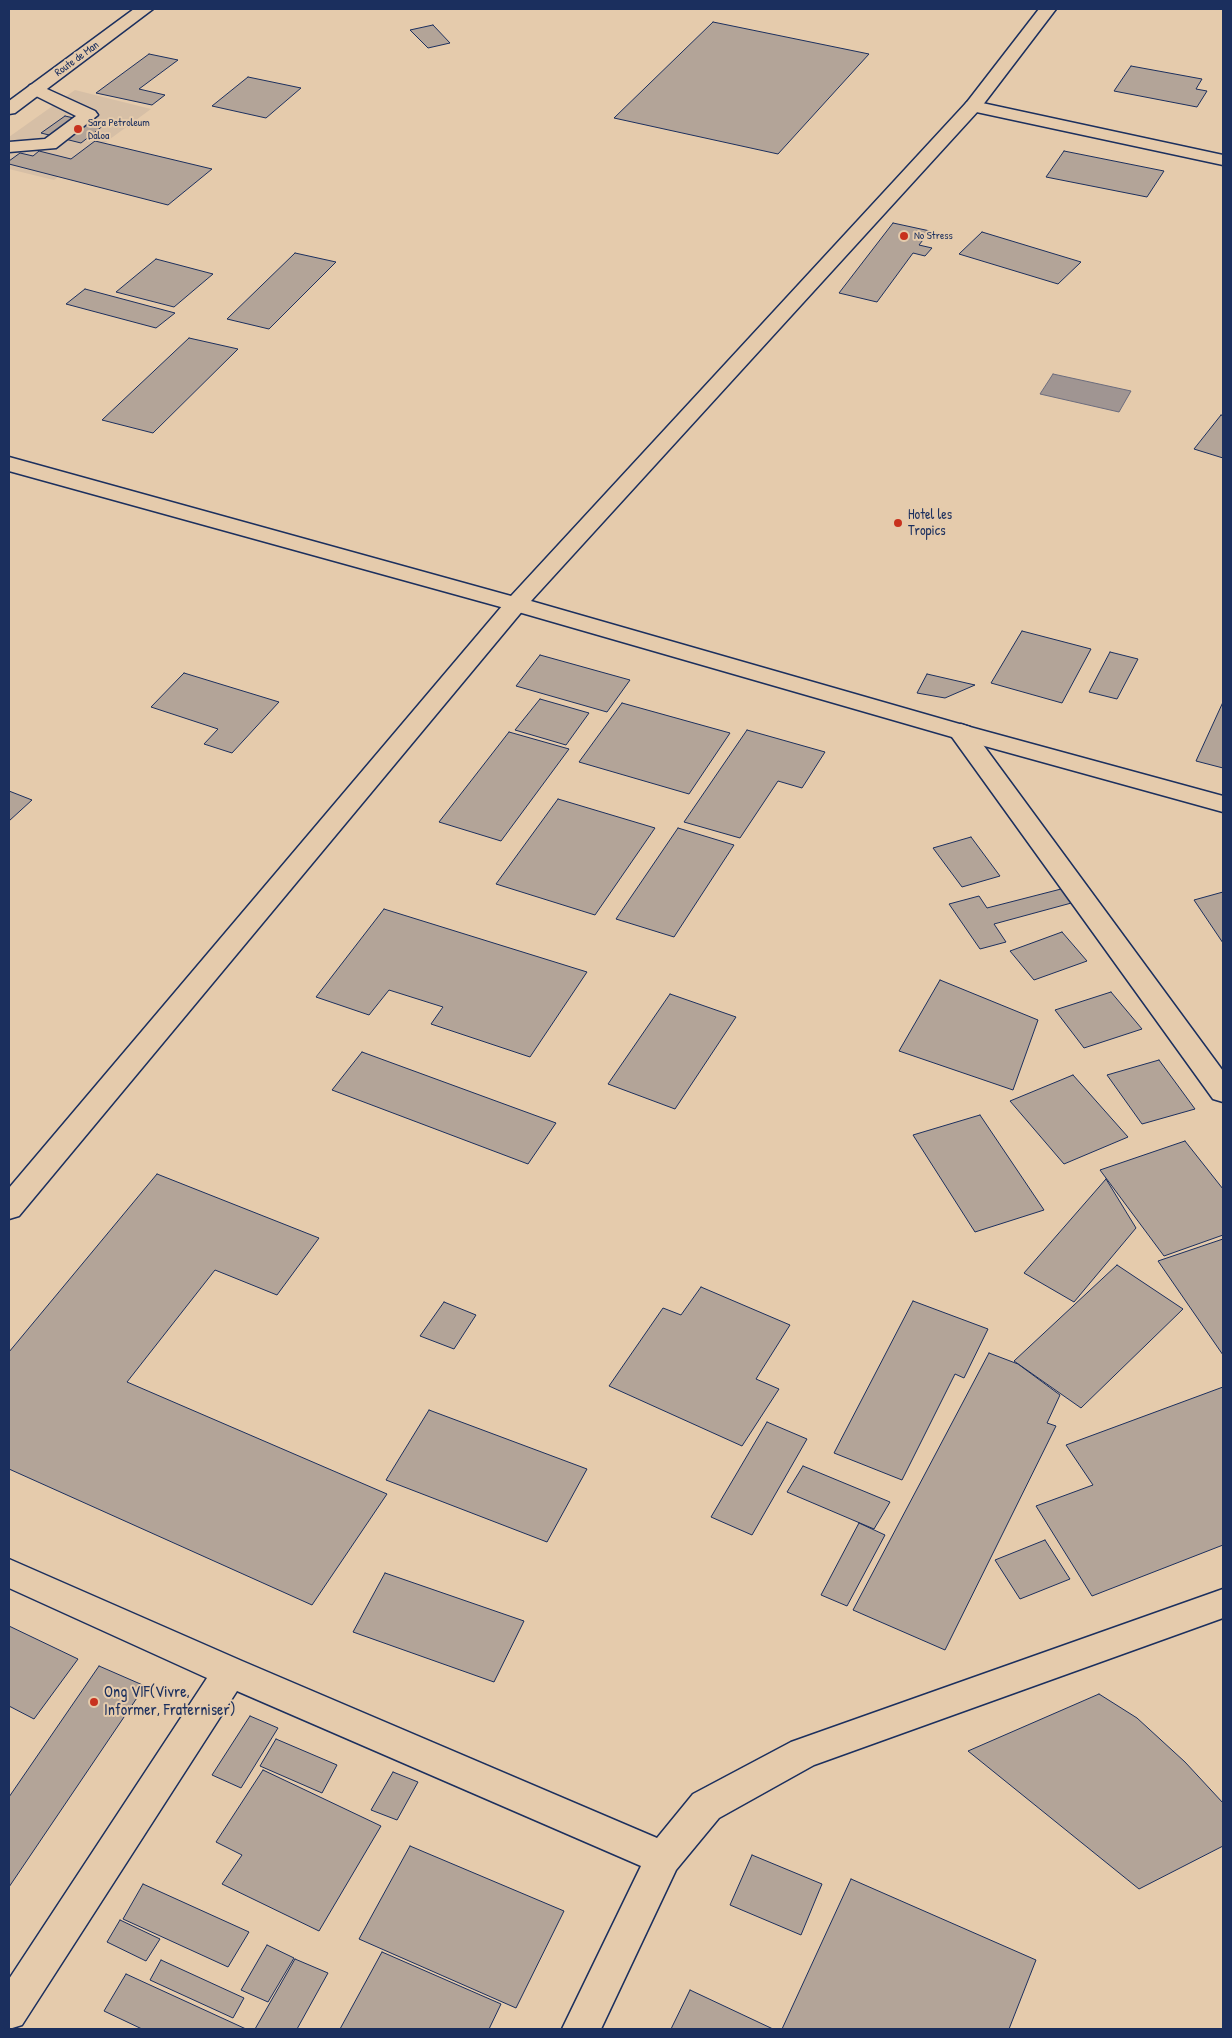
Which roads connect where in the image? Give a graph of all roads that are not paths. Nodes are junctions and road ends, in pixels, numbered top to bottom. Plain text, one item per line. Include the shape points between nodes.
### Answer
1 (145, 9) edge
2 (1048, 9) edge
3 (36, 89) junction
4 (973, 106) junction
5 (9, 108) edge
6 (9, 146) edge
7 (1223, 160) edge
8 (9, 464) edge
9 (516, 604) junction
10 (960, 732) junction
11 (1223, 804) edge
12 (1223, 1092) edge
13 (9, 1208) edge
14 (9, 1572) edge
15 (1223, 1604) edge
16 (230, 1672) junction
17 (662, 1858) junction
18 (9, 2012) edge
19 (581, 2029) edge

1 - 3 main road, Route de Man
2 - 4 main road
3 - 5 main road, Route de Man
3 - 6 main road via 89,115 50,144
4 - 7 main road
4 - 9 main road
8 - 9 main road
9 - 10 main road
9 - 13 main road
10 - 11 main road
10 - 12 main road
14 - 16 main road
15 - 17 main road via 803,1753 706,1806
16 - 17 main road
16 - 18 main road
17 - 19 main road

